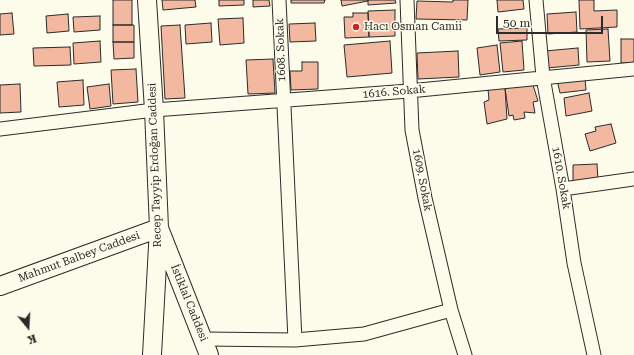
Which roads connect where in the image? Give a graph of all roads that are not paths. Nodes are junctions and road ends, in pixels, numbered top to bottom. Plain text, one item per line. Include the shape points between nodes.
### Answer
1 (147, 0) edge
2 (279, 0) edge
3 (407, 0) edge
4 (536, 0) edge
5 (634, 69) edge
6 (542, 77) junction
7 (409, 91) junction
8 (283, 101) junction
9 (154, 110) junction
10 (0, 129) edge
11 (634, 179) edge
12 (563, 189) junction
13 (159, 228) junction
14 (0, 286) edge
15 (451, 310) junction
16 (295, 340) junction
17 (206, 347) edge
18 (152, 355) edge
19 (465, 355) edge
20 (594, 355) edge

1 - 9 street, Recep Tayyip Erdoğan Caddesi
2 - 8 street, 1608. Sokak
3 - 7 street, 1609. Sokak
4 - 6 street, 1610. Sokak
5 - 6 street, 1616. Sokak
6 - 7 street, 1616. Sokak
6 - 12 street, 1610. Sokak
7 - 8 street, 1616. Sokak
7 - 15 street, 1609. Sokak via 419,169
8 - 9 street, 1616. Sokak
8 - 16 street, 1608. Sokak
9 - 10 street, 1616. Sokak
9 - 13 street, Recep Tayyip Erdoğan Caddesi
11 - 12 street
12 - 20 street, 1610. Sokak via 574,263
13 - 14 street, Mahmut Balbey Caddesi
13 - 17 street, İstiklal Caddesi
13 - 18 street, Recep Tayyip Erdoğan Caddesi
15 - 16 street via 364,334
15 - 19 street, 1609. Sokak
16 - 17 street

